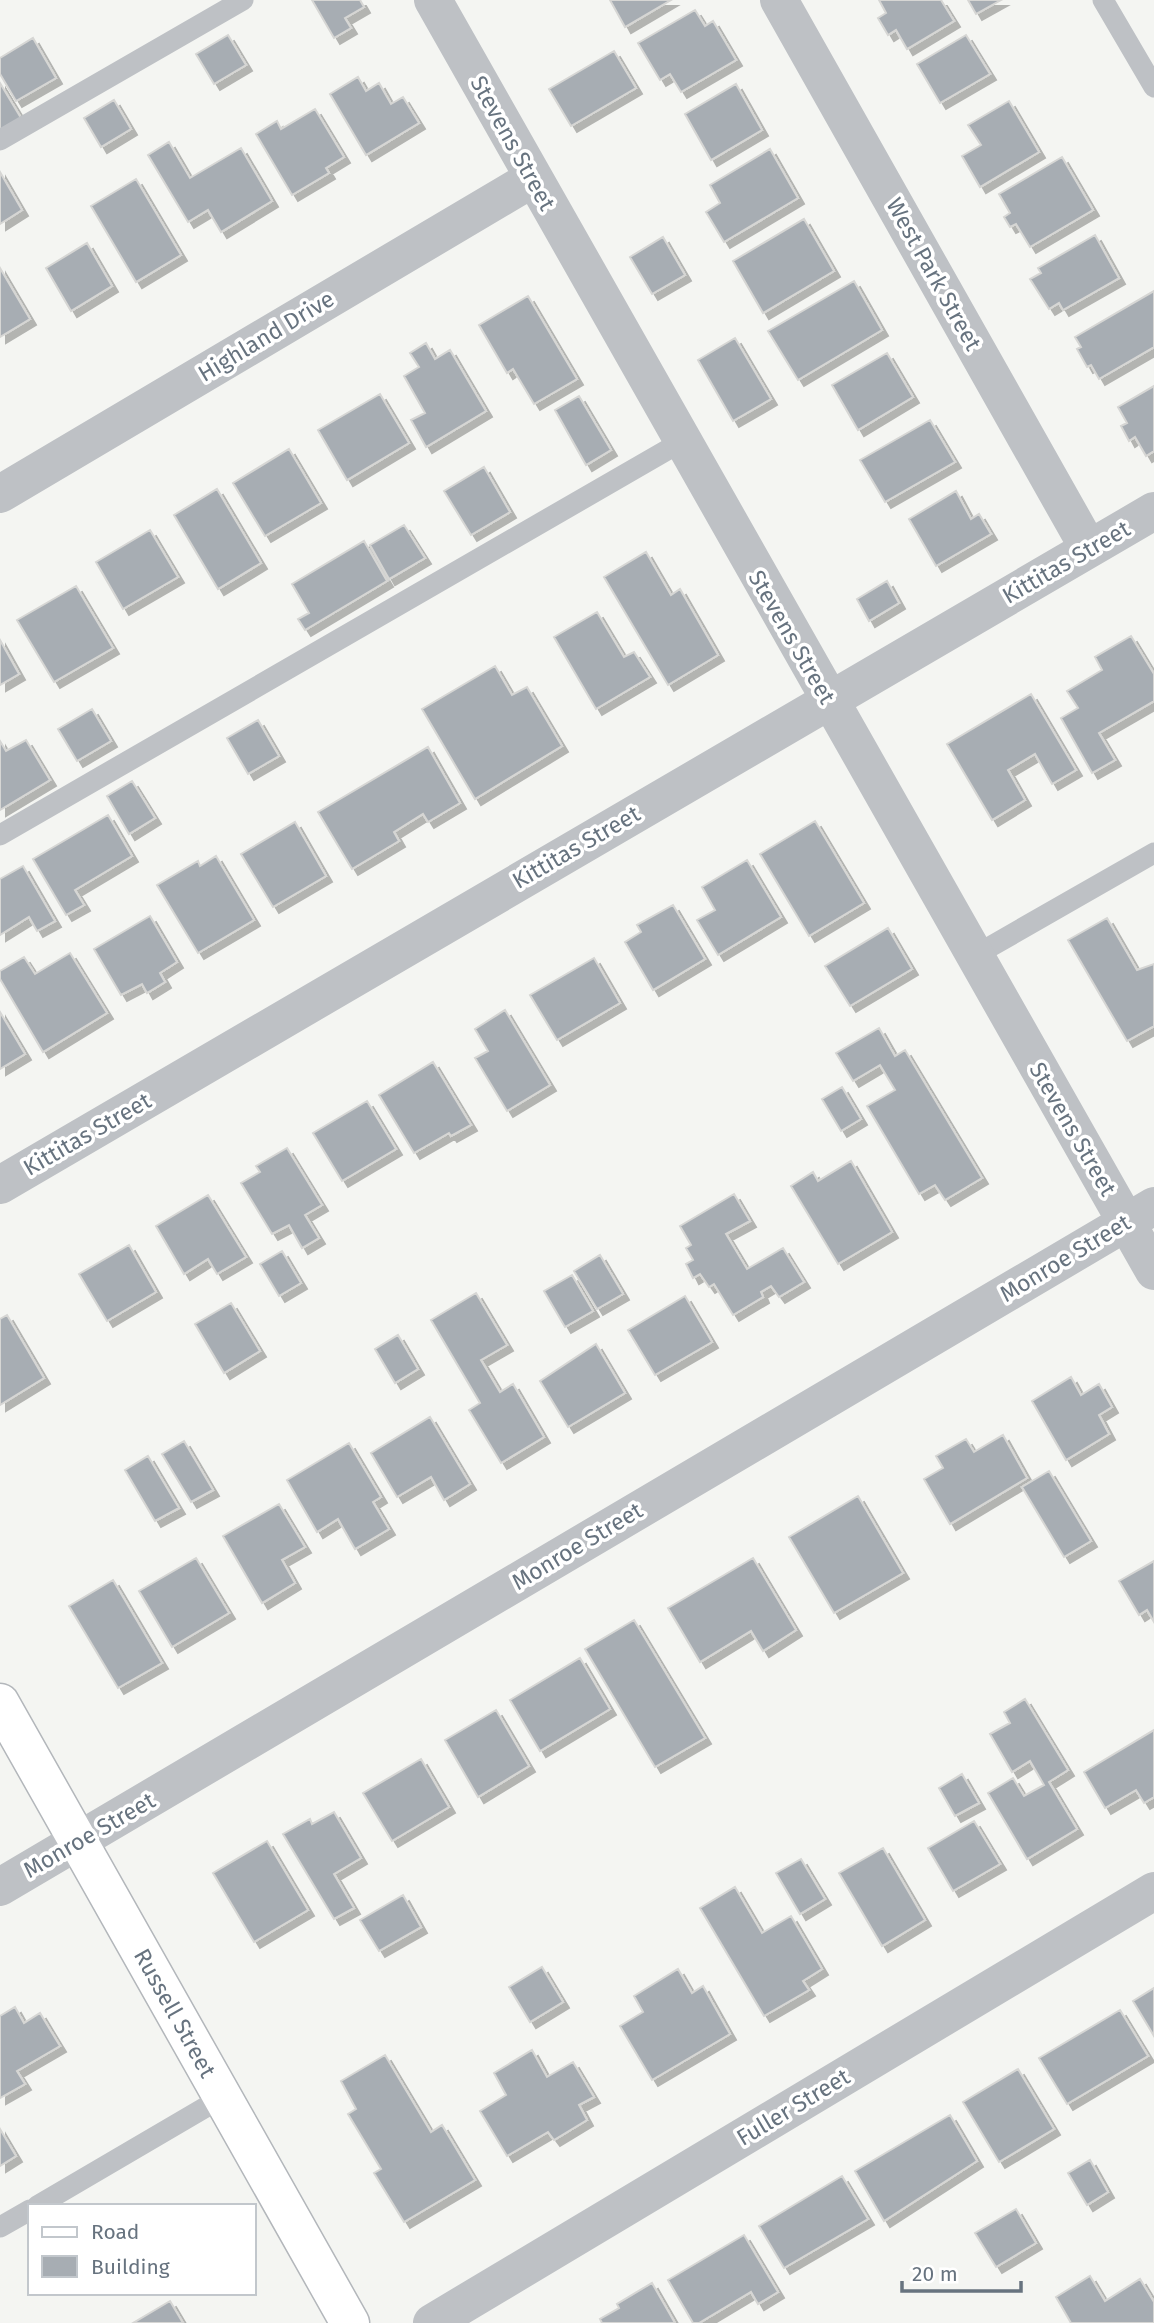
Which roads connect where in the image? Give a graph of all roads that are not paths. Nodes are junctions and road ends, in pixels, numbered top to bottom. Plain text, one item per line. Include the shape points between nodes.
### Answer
1 (243, 0) edge
2 (433, 0) edge
3 (779, 0) edge
4 (1103, 0) edge
5 (1153, 82) edge
6 (0, 140) edge
7 (532, 179) junction
8 (681, 442) junction
9 (0, 494) edge
10 (1154, 511) edge
11 (1089, 549) junction
12 (828, 699) junction
13 (0, 835) edge
14 (1154, 853) edge
15 (974, 956) junction
16 (0, 1185) edge
17 (1140, 1214) edge
18 (1154, 1271) edge
19 (0, 1703) edge
20 (78, 1841) junction
21 (0, 1887) edge
22 (1154, 1891) edge
23 (223, 2097) junction
24 (40, 2204) edge
25 (28, 2211) edge
26 (0, 2227) edge
27 (350, 2323) edge
28 (432, 2323) edge

1 - 6 lane
2 - 7 street, Stevens Street
3 - 11 street, West Park Street
4 - 5 lane
7 - 8 street, Stevens Street
7 - 9 street, Highland Drive
8 - 12 street, Stevens Street
8 - 13 lane
10 - 11 street, Kittitas Street
11 - 12 street, Kittitas Street
12 - 15 street, Stevens Street
12 - 16 street, Kittitas Street
14 - 15 lane
15 - 17 street, Stevens Street
17 - 18 street, Stevens Street
17 - 20 street, Monroe Street
19 - 20 main road, Russell Street
20 - 21 street, Monroe Street
20 - 23 main road, Russell Street
22 - 28 street, Fuller Street
23 - 24 lane
23 - 27 main road, Russell Street
25 - 26 lane

